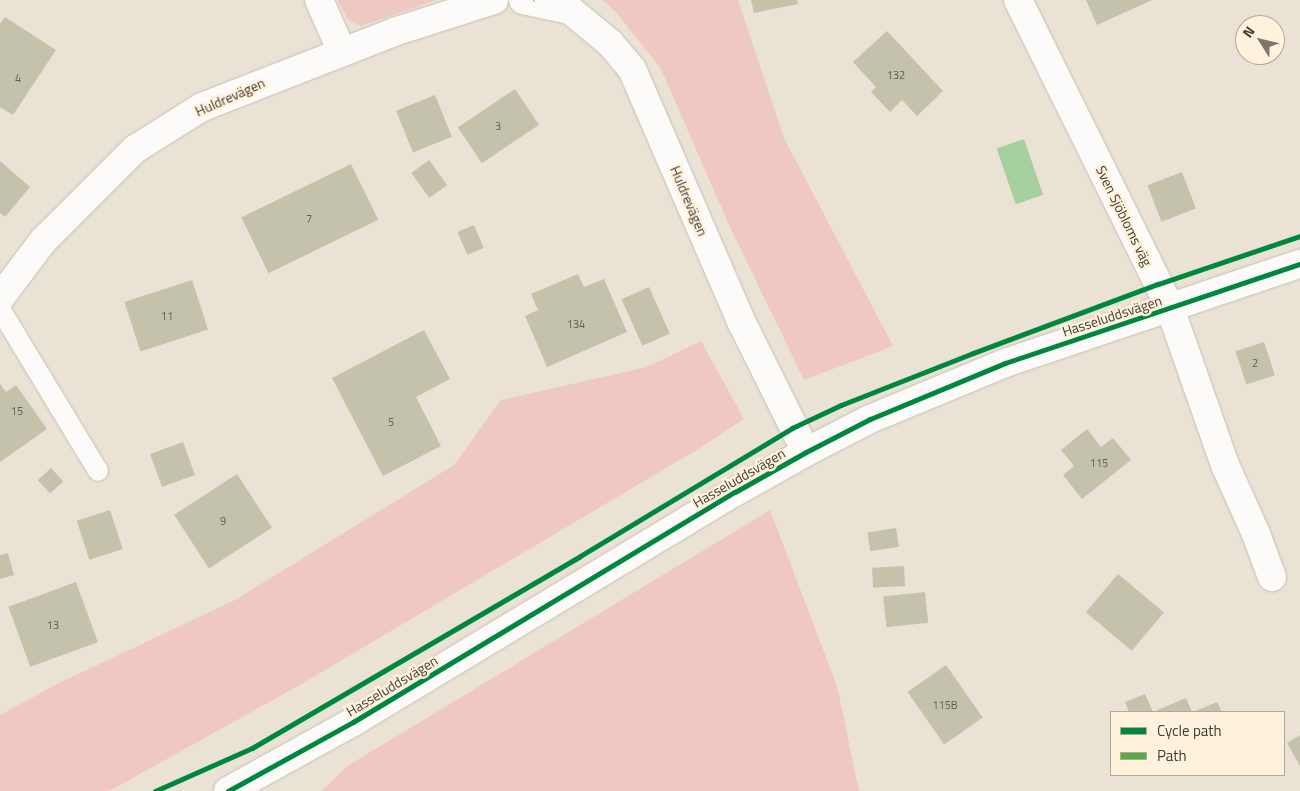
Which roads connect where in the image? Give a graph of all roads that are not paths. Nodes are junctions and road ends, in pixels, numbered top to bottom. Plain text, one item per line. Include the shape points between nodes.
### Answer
1 (319, 0) edge
2 (494, 0) edge
3 (523, 0) edge
4 (1018, 0) edge
5 (342, 52) junction
6 (1300, 264) edge
7 (0, 298) edge
8 (1170, 308) junction
9 (0, 309) edge
10 (806, 452) junction
11 (98, 471) dead end
12 (1272, 577) dead end
13 (257, 785) edge
14 (228, 791) edge

1 - 5 street
2 - 5 street, Huldrevägen
3 - 10 street, Huldrevägen via 570,10 610,43 632,69 742,323
4 - 8 street, Sven Sjöbloms väg
5 - 7 street, Huldrevägen via 202,107 135,149 43,241
6 - 8 street, Hasseluddsvägen
8 - 10 street, Hasseluddsvägen via 1005,362 896,407
8 - 12 street, Sven Sjöbloms väg via 1225,465
9 - 11 lane
10 - 13 street, Hasseluddsvägen via 421,682
13 - 14 street, Hasseluddsvägen

